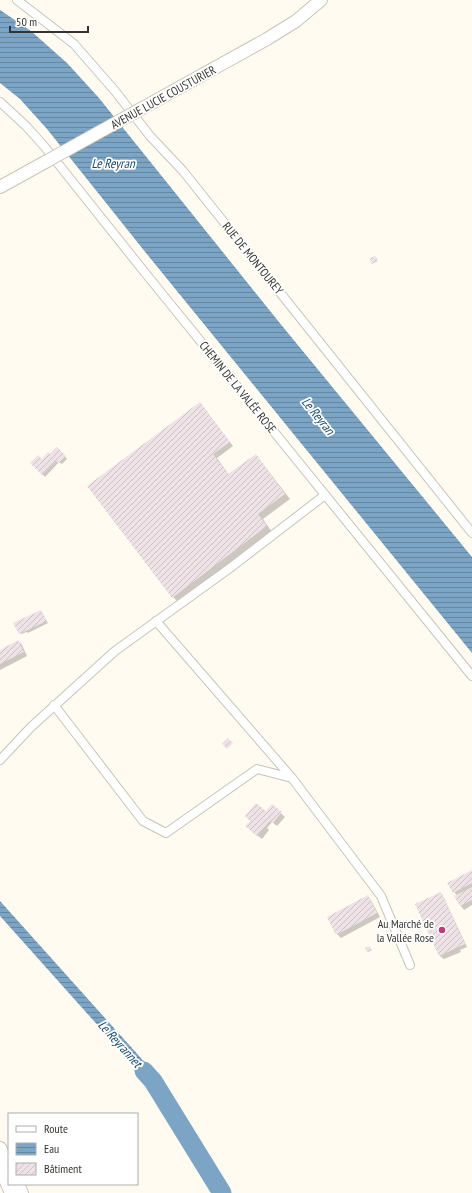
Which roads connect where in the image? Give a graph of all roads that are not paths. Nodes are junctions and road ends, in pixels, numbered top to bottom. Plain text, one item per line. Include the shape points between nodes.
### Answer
1 (16, 0) edge
2 (321, 0) edge
3 (0, 102) edge
4 (0, 187) edge
5 (325, 495) junction
6 (472, 533) edge
7 (156, 620) junction
8 (472, 676) edge
9 (54, 705) junction
10 (0, 760) edge
11 (292, 778) junction
12 (410, 965) dead end
13 (0, 1148) edge
14 (8, 1164) edge
15 (0, 1168) edge
16 (11, 1193) edge

1 - 6 street, RUE DE MONTOUREY via 74,44 116,91
2 - 4 main road, AVENUE LUCIE COUSTURIER, bridge via 296,21 267,39
3 - 5 street, CHEMIN DE LA VALÉE ROSE via 44,146
5 - 7 street via 230,568
5 - 8 street, CHEMIN DE LA VALÉE ROSE
7 - 9 street via 115,651
7 - 11 street
9 - 10 street
9 - 11 street via 143,821 166,833 257,769
11 - 12 street via 381,896
13 - 14 main road
15 - 16 main road

